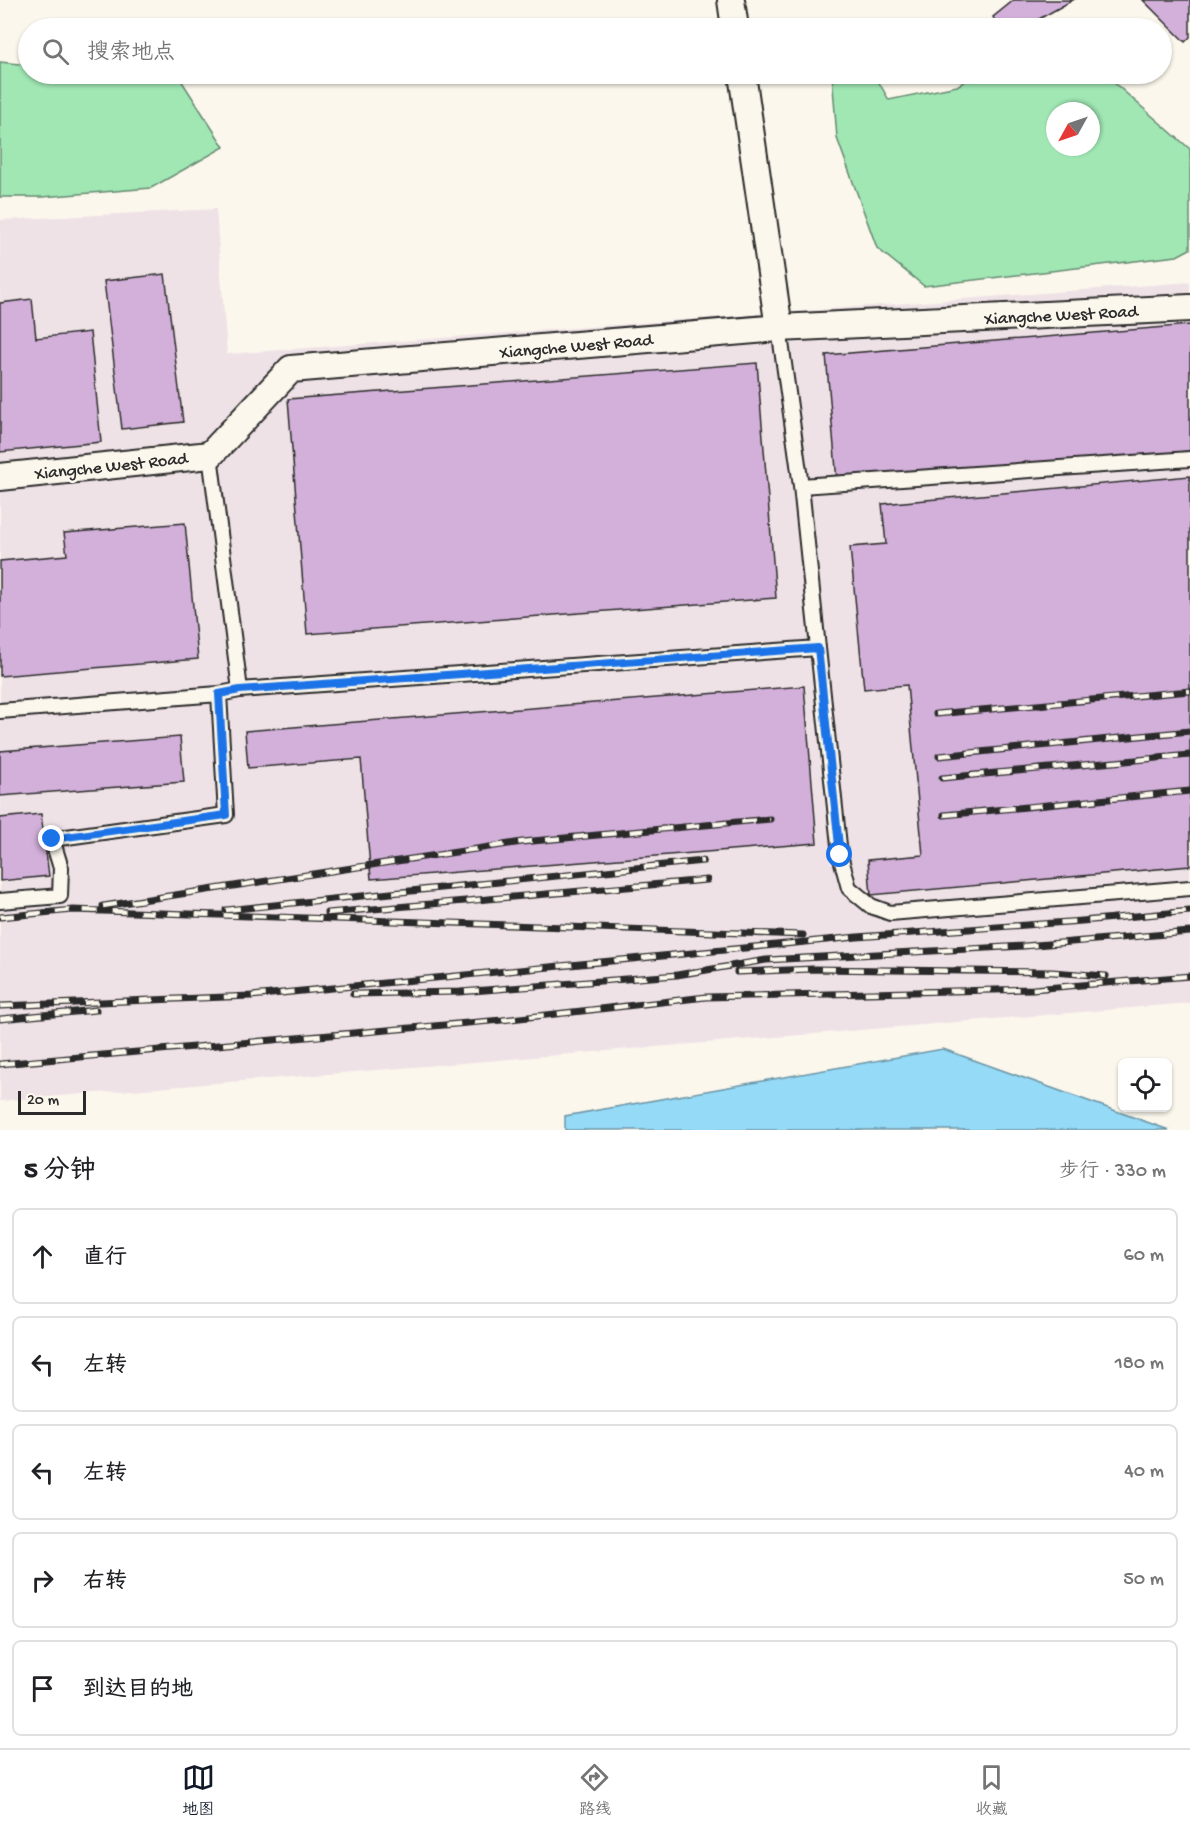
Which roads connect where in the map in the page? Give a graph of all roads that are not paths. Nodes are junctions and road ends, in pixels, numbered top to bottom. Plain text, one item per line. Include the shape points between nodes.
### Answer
1 (731, 0) edge
2 (734, 18) edge
3 (743, 84) edge
4 (1190, 308) edge
5 (779, 328) junction
6 (210, 455) junction
7 (1190, 459) edge
8 (0, 477) edge
9 (801, 486) junction
10 (818, 648) junction
11 (240, 690) junction
12 (219, 694) junction
13 (0, 711) edge
14 (1190, 888) edge
15 (0, 901) edge

1 - 2 street
3 - 5 street
4 - 5 street, Xiangche West Road
5 - 6 street, Xiangche West Road via 291,369
5 - 9 lane
6 - 8 street, Xiangche West Road
6 - 11 lane
7 - 9 lane
9 - 10 lane
10 - 11 lane
10 - 14 lane via 840,855 849,888 871,906 890,913
11 - 12 lane
12 - 13 lane
12 - 15 lane via 226,815 52,839 61,868 60,896

